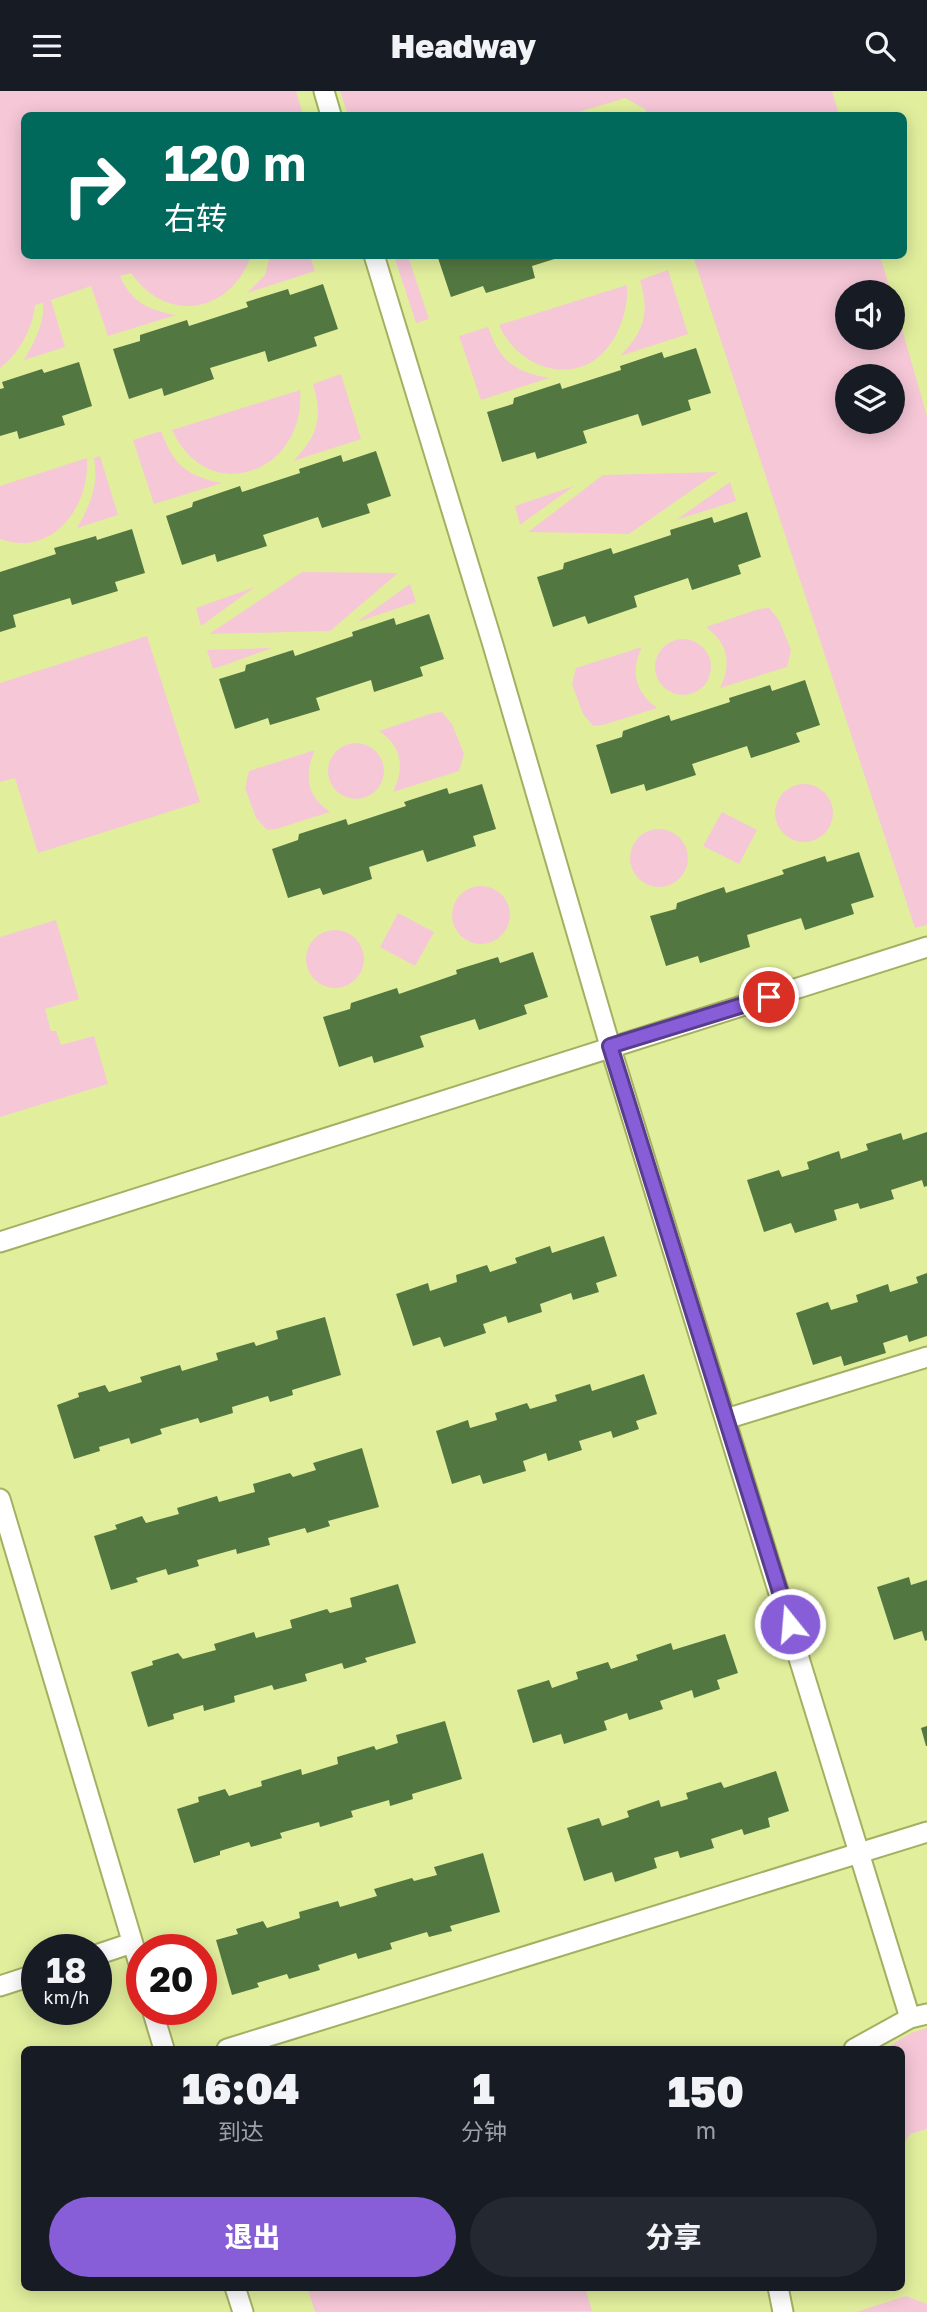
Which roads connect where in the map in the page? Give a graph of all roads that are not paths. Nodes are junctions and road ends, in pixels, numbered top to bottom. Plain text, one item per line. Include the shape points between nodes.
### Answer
1 (324, 91) edge
2 (330, 112) edge
3 (375, 259) edge
4 (927, 947) edge
5 (610, 1046) junction
6 (0, 1242) edge
7 (927, 1357) edge
8 (726, 1419) junction
9 (0, 1499) edge
10 (927, 1832) edge
11 (861, 1853) junction
12 (129, 1934) edge
13 (21, 1979) edge
14 (0, 1986) edge
15 (919, 2016) edge
16 (157, 2025) edge
17 (163, 2046) edge
18 (237, 2046) edge
19 (860, 2046) edge
20 (236, 2291) edge
21 (779, 2291) edge
22 (243, 2312) edge
23 (783, 2312) edge

1 - 2 lane
3 - 5 lane
4 - 5 lane
5 - 6 lane
5 - 8 lane
7 - 8 lane
8 - 11 lane
9 - 12 lane
10 - 11 lane
11 - 15 lane
11 - 18 lane
13 - 14 lane
15 - 19 lane
16 - 17 lane
20 - 22 lane
21 - 23 lane

